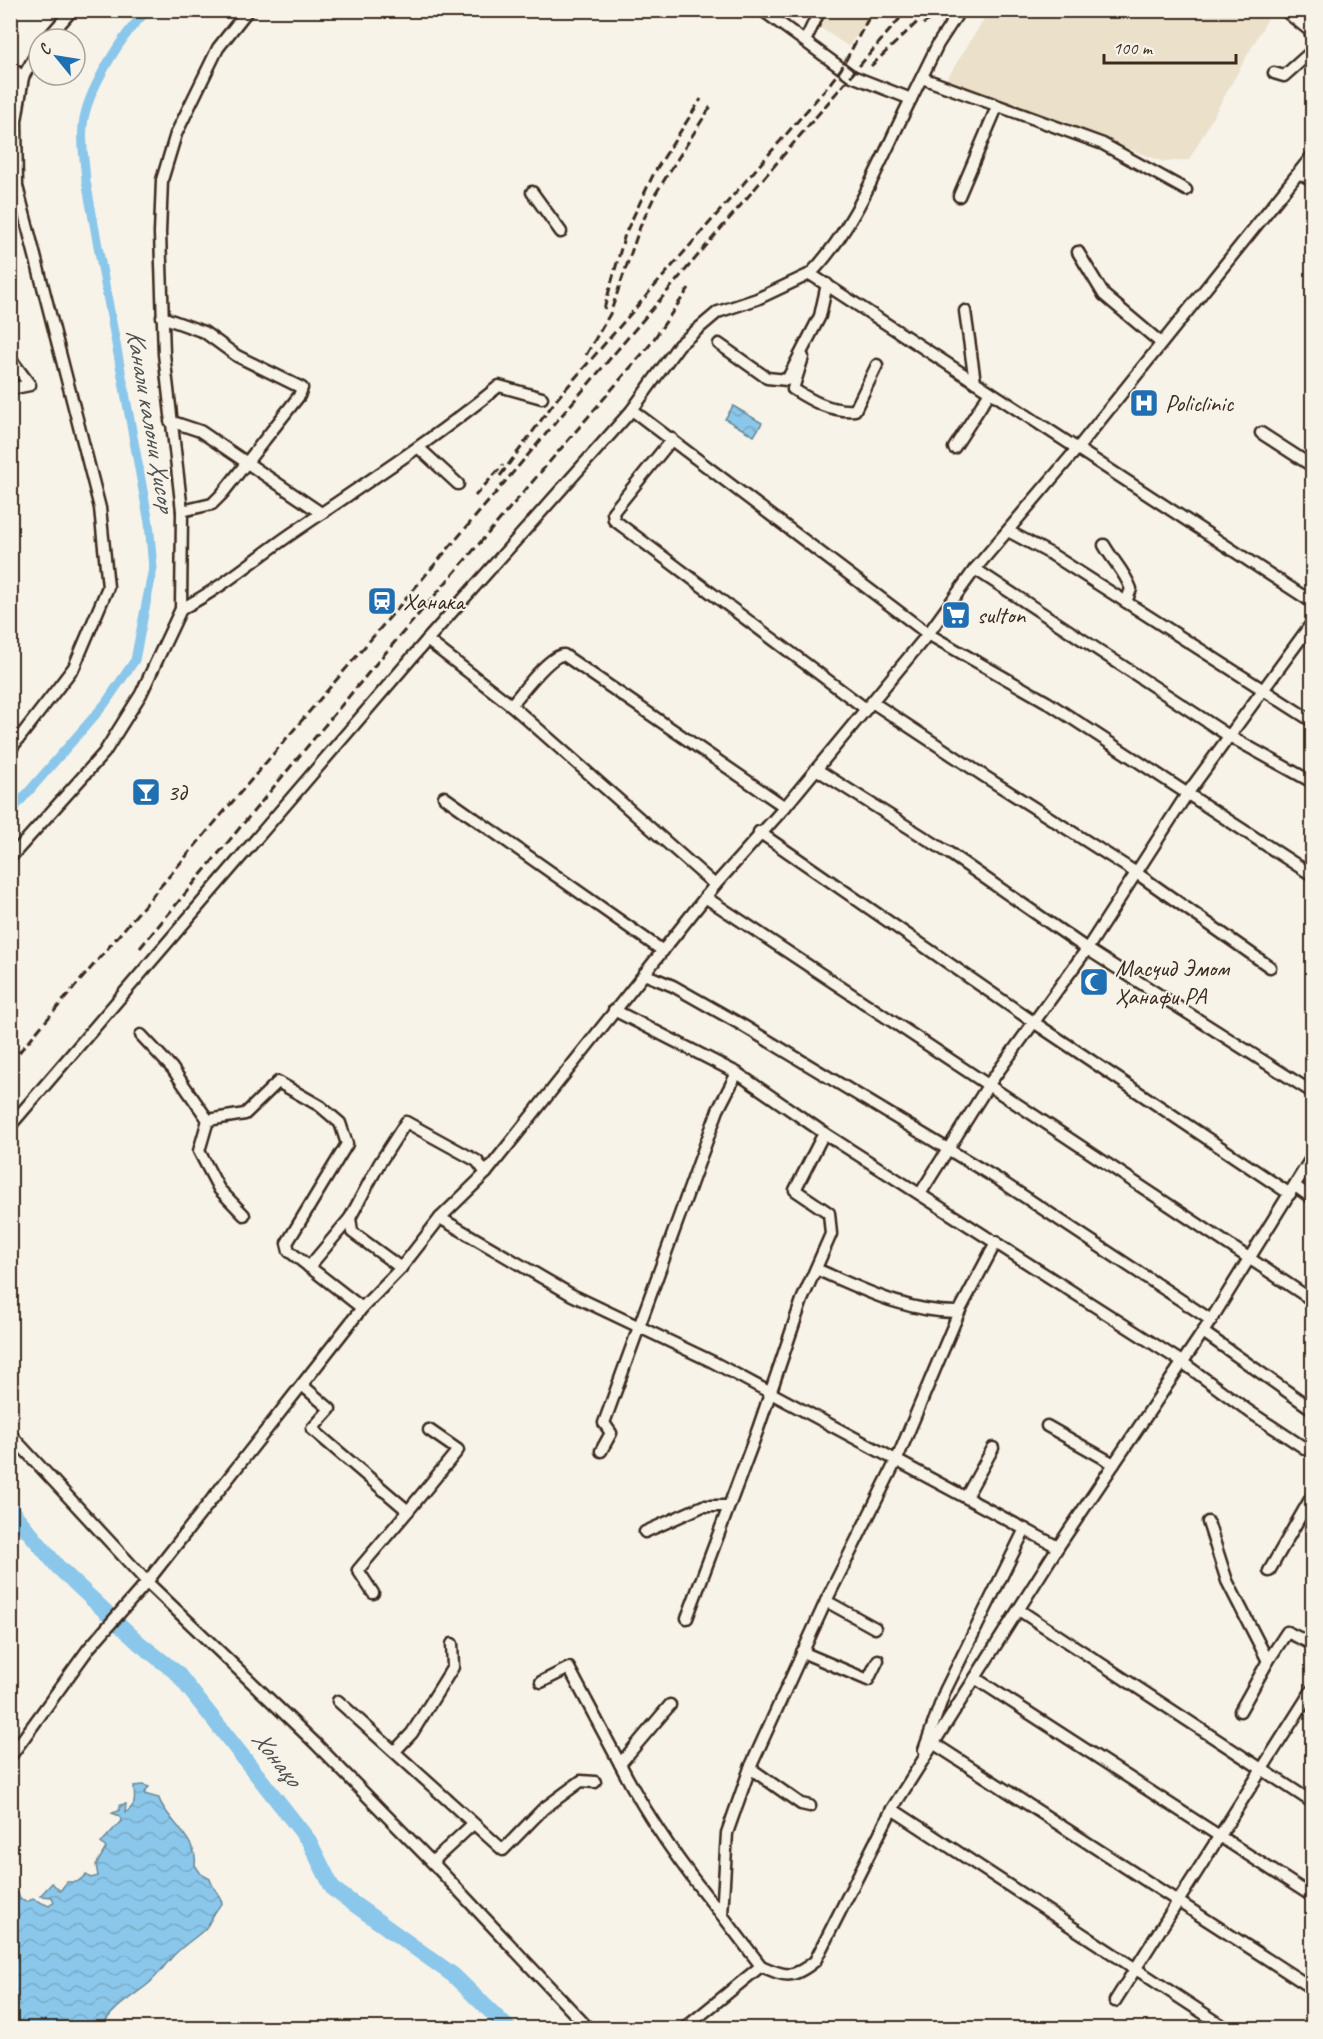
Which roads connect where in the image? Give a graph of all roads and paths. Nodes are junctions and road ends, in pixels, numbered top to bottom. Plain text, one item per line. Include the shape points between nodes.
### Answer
1 (72, 10) edge
2 (248, 10) edge
3 (762, 10) edge
4 (820, 10) edge
5 (960, 10) edge
6 (1284, 10) edge
7 (57, 27) edge
8 (1312, 36) edge
9 (805, 41) junction
10 (1312, 51) edge
11 (10, 67) edge
12 (27, 70) edge
13 (1274, 73) dead end
14 (23, 77) junction
15 (922, 78) junction
16 (910, 99) junction
17 (997, 107) junction
18 (1312, 156) edge
19 (1299, 173) junction
20 (1312, 180) edge
21 (14, 187) edge
22 (1186, 190) dead end
23 (532, 192) dead end
24 (959, 196) dead end
25 (561, 232) dead end
26 (1078, 252) dead end
27 (810, 274) junction
28 (827, 284) junction
29 (965, 311) dead end
30 (162, 317) junction
31 (719, 344) dead end
32 (1161, 344) junction
33 (801, 351) junction
34 (10, 358) edge
35 (877, 365) dead end
36 (975, 382) junction
37 (10, 389) edge
38 (990, 392) junction
39 (542, 398) dead end
40 (632, 410) junction
41 (170, 421) junction
42 (1261, 433) dead end
43 (672, 439) junction
44 (419, 448) junction
45 (954, 448) dead end
46 (1077, 449) junction
47 (244, 463) junction
48 (1312, 466) edge
49 (458, 484) dead end
50 (182, 511) junction
51 (321, 513) junction
52 (1008, 531) junction
53 (1104, 545) dead end
54 (975, 569) junction
55 (1126, 602) junction
56 (1312, 602) edge
57 (181, 609) junction
58 (1312, 623) edge
59 (928, 634) junction
60 (427, 640) junction
61 (1263, 690) junction
62 (510, 705) junction
63 (869, 705) junction
64 (1312, 720) edge
65 (1229, 736) junction
66 (10, 750) edge
67 (816, 769) junction
68 (1312, 782) edge
69 (1187, 794) junction
70 (444, 797) dead end
71 (784, 807) junction
72 (759, 832) junction
73 (10, 858) edge
74 (1135, 872) junction
75 (1312, 875) edge
76 (715, 885) junction
77 (705, 897) junction
78 (1088, 949) junction
79 (663, 951) junction
80 (1270, 967) dead end
81 (644, 974) junction
82 (614, 1010) junction
83 (1032, 1021) junction
84 (141, 1035) dead end
85 (737, 1073) junction
86 (989, 1084) junction
87 (1312, 1092) edge
88 (208, 1120) junction
89 (10, 1126) edge
90 (824, 1133) junction
91 (949, 1149) junction
92 (1312, 1157) edge
93 (486, 1173) junction
94 (1293, 1190) junction
95 (920, 1194) junction
96 (1312, 1198) edge
97 (243, 1215) dead end
98 (350, 1218) junction
99 (440, 1218) junction
100 (996, 1242) junction
101 (1250, 1257) junction
102 (309, 1266) junction
103 (401, 1268) junction
104 (816, 1269) junction
105 (1312, 1300) edge
106 (362, 1308) junction
107 (960, 1312) junction
108 (1211, 1320) junction
109 (637, 1326) junction
110 (1203, 1332) junction
111 (1182, 1362) junction
112 (302, 1385) junction
113 (769, 1394) junction
114 (1312, 1409) edge
115 (1047, 1426) dead end
116 (429, 1430) dead end
117 (10, 1434) edge
118 (993, 1448) dead end
119 (601, 1451) dead end
120 (1312, 1453) edge
121 (897, 1459) junction
122 (1114, 1464) junction
123 (1312, 1496) edge
124 (966, 1497) junction
125 (727, 1506) junction
126 (408, 1511) junction
127 (1208, 1522) dead end
128 (1025, 1529) junction
129 (645, 1532) dead end
130 (1058, 1547) junction
131 (1269, 1571) dead end
132 (147, 1582) junction
133 (373, 1593) dead end
134 (826, 1601) junction
135 (1019, 1610) junction
136 (687, 1618) dead end
137 (875, 1628) dead end
138 (452, 1644) dead end
139 (1312, 1644) edge
140 (802, 1652) junction
141 (878, 1660) dead end
142 (1268, 1661) junction
143 (975, 1678) junction
144 (541, 1682) dead end
145 (1312, 1690) edge
146 (338, 1701) dead end
147 (670, 1705) dead end
148 (1308, 1709) edge
149 (1240, 1711) dead end
150 (933, 1743) junction
151 (395, 1751) junction
152 (10, 1757) edge
153 (620, 1764) junction
154 (750, 1768) junction
155 (917, 1769) junction
156 (1261, 1770) junction
157 (595, 1782) dead end
158 (1312, 1803) edge
159 (810, 1806) dead end
160 (892, 1809) junction
161 (473, 1824) junction
162 (1219, 1836) junction
163 (432, 1862) junction
164 (1312, 1896) edge
165 (1178, 1901) junction
166 (722, 1915) junction
167 (761, 1966) junction
168 (1135, 1970) junction
169 (1312, 1988) edge
170 (1115, 2001) dead end
171 (588, 2028) edge
172 (685, 2028) edge
173 (1226, 2028) edge

1 - 7 street
2 - 30 street via 218,48 176,134 162,180
3 - 9 street
4 - 9 street
5 - 15 street
6 - 8 street
9 - 16 street via 852,76
10 - 13 street via 1284,76
11 - 14 street
12 - 14 street
14 - 21 street via 16,121
15 - 16 street
15 - 17 street
16 - 27 street via 842,236
17 - 22 street via 1103,144
17 - 24 street
18 - 19 street
19 - 20 street
19 - 32 street
21 - 66 street via 100,508 108,587 74,667
23 - 25 street
26 - 32 street via 1104,295
27 - 28 street
27 - 40 street via 718,312 679,345
28 - 33 street via 820,316
28 - 36 street
29 - 36 street
30 - 41 street
30 - 47 street via 204,332 237,356 302,388
31 - 33 street via 767,378 787,380
32 - 46 street
33 - 35 street via 804,360 793,389 819,404 844,411 855,410
34 - 37 street via 30,385
36 - 38 street
38 - 45 street
38 - 46 street
39 - 44 street via 499,386
40 - 43 street
40 - 60 street
41 - 47 street via 200,431
41 - 50 street
42 - 48 street
43 - 59 street
43 - 63 street via 613,512 614,520
44 - 49 street
44 - 51 street
46 - 52 street
46 - 56 street
47 - 50 street via 212,504
47 - 51 street
50 - 57 street
51 - 57 street via 203,598
52 - 54 street
52 - 55 street
53 - 55 street via 1126,575 1131,589
54 - 59 street
54 - 65 street
55 - 61 street
57 - 73 street via 141,694 104,753
58 - 61 street
59 - 63 street
59 - 69 street via 1047,702
60 - 62 street
60 - 89 street
61 - 64 street
61 - 65 street
62 - 71 street via 557,655 564,655
62 - 76 street
63 - 67 street
63 - 74 street
65 - 68 street
65 - 69 street
67 - 71 street
67 - 78 street via 949,853
69 - 74 street
69 - 75 street
70 - 79 street
71 - 72 street
72 - 76 street
72 - 83 street
74 - 78 street
74 - 80 street
76 - 77 street
77 - 79 street
77 - 86 street
78 - 83 street
78 - 87 street
79 - 81 street
81 - 82 street
81 - 91 street via 742,1025
82 - 85 street
82 - 93 street
83 - 86 street
83 - 94 street
84 - 88 street via 172,1068
85 - 90 street
85 - 109 street via 718,1110
86 - 91 street
86 - 101 street
88 - 97 street via 200,1151 219,1189
88 - 102 street via 245,1114 278,1082 320,1106 340,1123 347,1144 287,1244 289,1251
90 - 95 street
90 - 104 street via 795,1190 831,1217 831,1234
91 - 95 street
91 - 108 street
92 - 94 street
93 - 98 street via 477,1161 406,1122
93 - 99 street
94 - 96 street
94 - 101 street
95 - 100 street
98 - 102 street
98 - 103 street via 352,1232
99 - 103 street
99 - 109 street via 572,1295
100 - 107 street
100 - 111 street
101 - 105 street
101 - 108 street
102 - 106 street
103 - 106 street
104 - 107 street via 911,1307 930,1312
104 - 113 street via 801,1300
106 - 112 street
107 - 121 street
108 - 110 street
109 - 113 street
109 - 119 street via 604,1423 611,1433
110 - 111 street
110 - 114 street
111 - 120 street
111 - 122 street
112 - 126 street via 330,1409 312,1429
112 - 132 street
113 - 121 street
113 - 125 street
115 - 122 street
116 - 126 street via 458,1450
117 - 132 street
118 - 124 street
121 - 124 street
121 - 134 street
122 - 130 street
123 - 131 street
124 - 128 street
125 - 129 street via 703,1506
125 - 136 street
126 - 133 street via 358,1570
127 - 142 street via 1227,1581
128 - 130 street
128 - 155 street via 945,1691
130 - 135 street
132 - 152 street via 89,1648
132 - 163 street
134 - 137 street
134 - 140 street
135 - 143 street
135 - 156 street
138 - 151 street via 453,1667 412,1733
139 - 142 street via 1287,1632
140 - 141 street via 867,1680
140 - 154 street
142 - 149 street
143 - 150 street
143 - 162 street
144 - 153 street via 569,1668
145 - 148 street
146 - 151 street
147 - 153 street
148 - 156 street
150 - 155 street
150 - 165 street
151 - 161 street
153 - 166 street via 640,1805 682,1868
154 - 159 street via 801,1804
154 - 166 street via 727,1833
155 - 160 street
156 - 158 street
156 - 162 street
157 - 161 street via 581,1781 543,1809 503,1850
160 - 167 street via 815,1961 800,1974 782,1976
160 - 168 street
161 - 163 street
162 - 164 street
162 - 165 street
163 - 171 street
165 - 168 street
165 - 169 street
166 - 167 street
167 - 172 street
168 - 170 street
168 - 173 street

